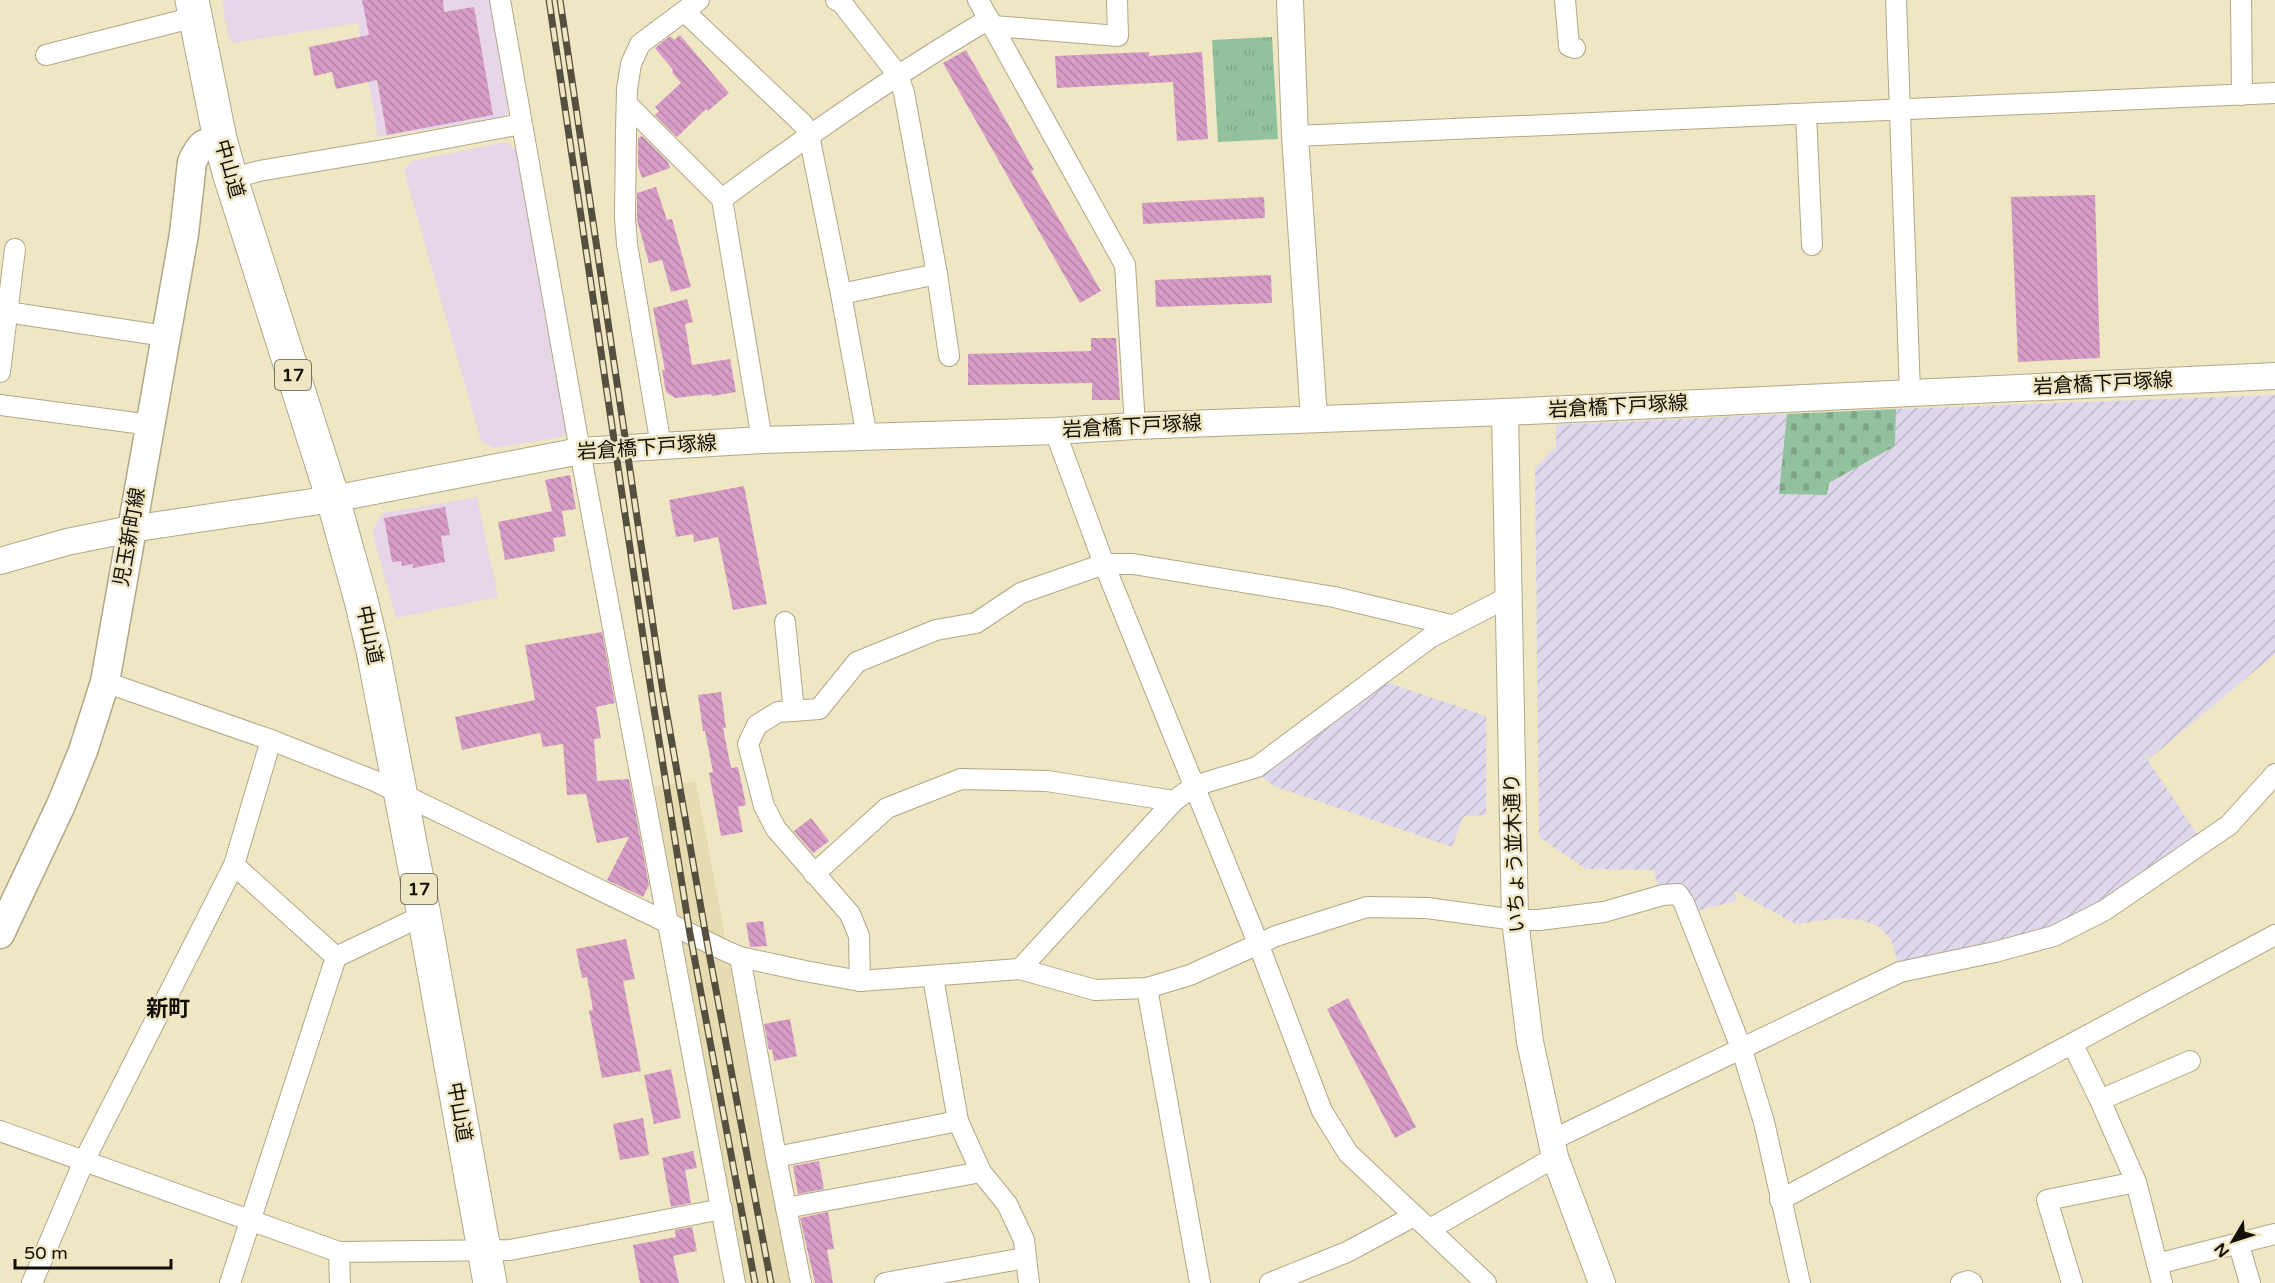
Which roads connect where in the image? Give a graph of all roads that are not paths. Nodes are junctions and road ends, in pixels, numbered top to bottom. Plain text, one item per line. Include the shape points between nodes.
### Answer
1 (500, 0) edge
2 (836, 0) edge
3 (978, 0) edge
4 (1117, 0) edge
5 (1290, 0) edge
6 (1565, 0) edge
7 (1896, 0) edge
8 (2241, 0) edge
9 (692, 6) edge
10 (194, 9) edge
11 (991, 22) junction
12 (1575, 48) dead end
13 (46, 55) dead end
14 (898, 75) junction
15 (2275, 93) edge
16 (2242, 95) junction
17 (628, 105) junction
18 (1900, 110) junction
19 (1806, 114) junction
20 (521, 124) junction
21 (809, 135) junction
22 (1295, 135) junction
23 (220, 139) junction
24 (231, 179) junction
25 (722, 200) junction
26 (1812, 245) dead end
27 (15, 249) dead end
28 (937, 274) junction
29 (841, 294) junction
30 (7, 312) junction
31 (165, 336) junction
32 (949, 356) dead end
33 (0, 372) edge
34 (2275, 376) edge
35 (1910, 393) junction
36 (0, 405) edge
37 (1505, 412) junction
38 (1314, 418) junction
39 (151, 425) junction
40 (1135, 426) junction
41 (1055, 431) junction
42 (867, 437) junction
43 (762, 440) junction
44 (661, 446) junction
45 (580, 451) junction
46 (333, 499) junction
47 (132, 529) junction
48 (0, 561) edge
49 (1104, 564) junction
50 (1510, 596) junction
51 (785, 622) dead end
52 (1451, 626) junction
53 (105, 682) junction
54 (794, 711) junction
55 (271, 740) junction
56 (2275, 774) edge
57 (1194, 786) junction
58 (399, 792) junction
59 (1174, 801) junction
60 (234, 865) junction
61 (814, 874) junction
62 (424, 915) junction
63 (1515, 920) junction
64 (669, 922) junction
65 (0, 934) edge
66 (2275, 935) edge
67 (1258, 943) junction
68 (336, 957) junction
69 (740, 957) junction
70 (1020, 969) junction
71 (933, 977) junction
72 (860, 981) junction
73 (1147, 988) junction
74 (2073, 1045) junction
75 (1742, 1050) junction
76 (2190, 1061) dead end
77 (2100, 1100) junction
78 (958, 1121) junction
79 (0, 1131) edge
80 (1553, 1149) junction
81 (776, 1157) junction
82 (84, 1161) junction
83 (981, 1172) junction
84 (2136, 1182) junction
85 (1780, 1200) junction
86 (786, 1208) junction
87 (722, 1209) junction
88 (1414, 1216) junction
89 (250, 1220) junction
90 (1430, 1229) junction
91 (2275, 1234) edge
92 (2239, 1245) junction
93 (484, 1251) junction
94 (339, 1252) junction
95 (1024, 1258) junction
96 (2159, 1274) edge
97 (32, 1283) edge
98 (230, 1283) edge
99 (339, 1283) edge
100 (490, 1283) edge
101 (735, 1283) edge
102 (801, 1283) edge
103 (885, 1283) edge
104 (1029, 1283) edge
105 (1200, 1283) edge
106 (1270, 1283) edge
107 (1486, 1283) edge
108 (1602, 1283) edge
109 (1800, 1283) edge
110 (1961, 1283) edge
111 (1972, 1283) edge
112 (2072, 1283) edge
113 (2250, 1283) edge

1 - 20 street
2 - 14 street
3 - 11 street
4 - 11 street via 1118,36
5 - 22 street
6 - 12 street via 1569,46
7 - 18 street
8 - 16 street
9 - 17 street via 640,44 631,64
9 - 21 street
10 - 13 street
10 - 23 highway, 中山道 / 17
11 - 14 street
11 - 40 street via 1125,265
14 - 21 street
14 - 28 street
15 - 16 street
16 - 18 street
17 - 25 street
17 - 44 street via 627,244
18 - 19 street
18 - 35 street
19 - 22 street
19 - 26 street
20 - 24 street
20 - 45 street
21 - 25 street
21 - 29 street
22 - 38 street
23 - 24 highway, 中山道 / 17
23 - 31 main road, 児玉新町線 via 204,142 192,162 184,234
24 - 46 highway, 中山道 / 17
25 - 43 street
27 - 30 street
28 - 29 street
28 - 32 street
29 - 42 street
30 - 31 street
30 - 33 street
31 - 39 main road, 児玉新町線
34 - 35 street, 岩倉橋下戸塚線
35 - 37 street, 岩倉橋下戸塚線
36 - 39 street
37 - 38 street, 岩倉橋下戸塚線
37 - 50 street, いちょう並木通り
38 - 40 street, 岩倉橋下戸塚線
39 - 47 main road, 児玉新町線
40 - 41 street, 岩倉橋下戸塚線
41 - 42 street, 岩倉橋下戸塚線
41 - 49 street
42 - 43 street, 岩倉橋下戸塚線
43 - 44 street, 岩倉橋下戸塚線
44 - 45 street, 岩倉橋下戸塚線
45 - 46 street, 岩倉橋下戸塚線
45 - 64 street
46 - 47 street, 岩倉橋下戸塚線
46 - 58 highway, 中山道 / 17 via 373,651
47 - 48 street, 岩倉橋下戸塚線
47 - 53 main road, 児玉新町線
49 - 52 street via 1133,564 1334,597
49 - 54 street via 1021,593 976,623 936,630 857,662 819,709
49 - 57 street
50 - 52 street
50 - 63 street, いちょう並木通り
51 - 54 street
52 - 57 street via 1257,768
53 - 55 street
53 - 65 main road, 児玉新町線 via 79,762
54 - 61 street via 778,712 757,725 748,744 764,806 776,829
55 - 58 street
55 - 60 street
56 - 75 street via 2229,825 2105,910 2054,936 1900,972
57 - 59 street
57 - 67 street
58 - 62 highway, 中山道 / 17
58 - 64 street
59 - 61 street via 1047,781 961,780 887,808
59 - 70 street
60 - 68 street
60 - 82 street
61 - 72 street via 850,914 859,936
62 - 68 street
62 - 93 highway, 中山道 / 17
63 - 67 street via 1427,908 1367,907
63 - 75 street via 1604,912 1678,894
63 - 80 street, いちょう並木通り via 1530,1042
64 - 69 street
64 - 87 street
66 - 74 street
67 - 73 street via 1190,975
67 - 88 street via 1322,1111 1348,1153
68 - 89 street
69 - 72 street
69 - 81 street
70 - 71 street
70 - 73 street via 1095,990
71 - 72 street
71 - 78 street
73 - 105 street
74 - 77 street
74 - 85 street
75 - 80 street
75 - 85 street via 1764,1122
76 - 77 street
77 - 84 street
78 - 81 street
78 - 83 street
79 - 82 street
80 - 90 street
80 - 108 street, いちょう並木通り
81 - 86 street
82 - 89 street
82 - 97 street
83 - 86 street
83 - 95 street via 1007,1204 1024,1240
84 - 96 street
84 - 112 street via 2047,1200
85 - 109 street
86 - 102 street
87 - 93 street via 510,1250
87 - 101 street
88 - 90 street
88 - 106 street via 1347,1252
89 - 94 street
89 - 98 street
90 - 107 street
91 - 92 street
92 - 96 street
92 - 113 street
93 - 94 street
93 - 100 highway, 中山道 / 17
94 - 99 street
95 - 103 street
95 - 104 street
110 - 111 street

